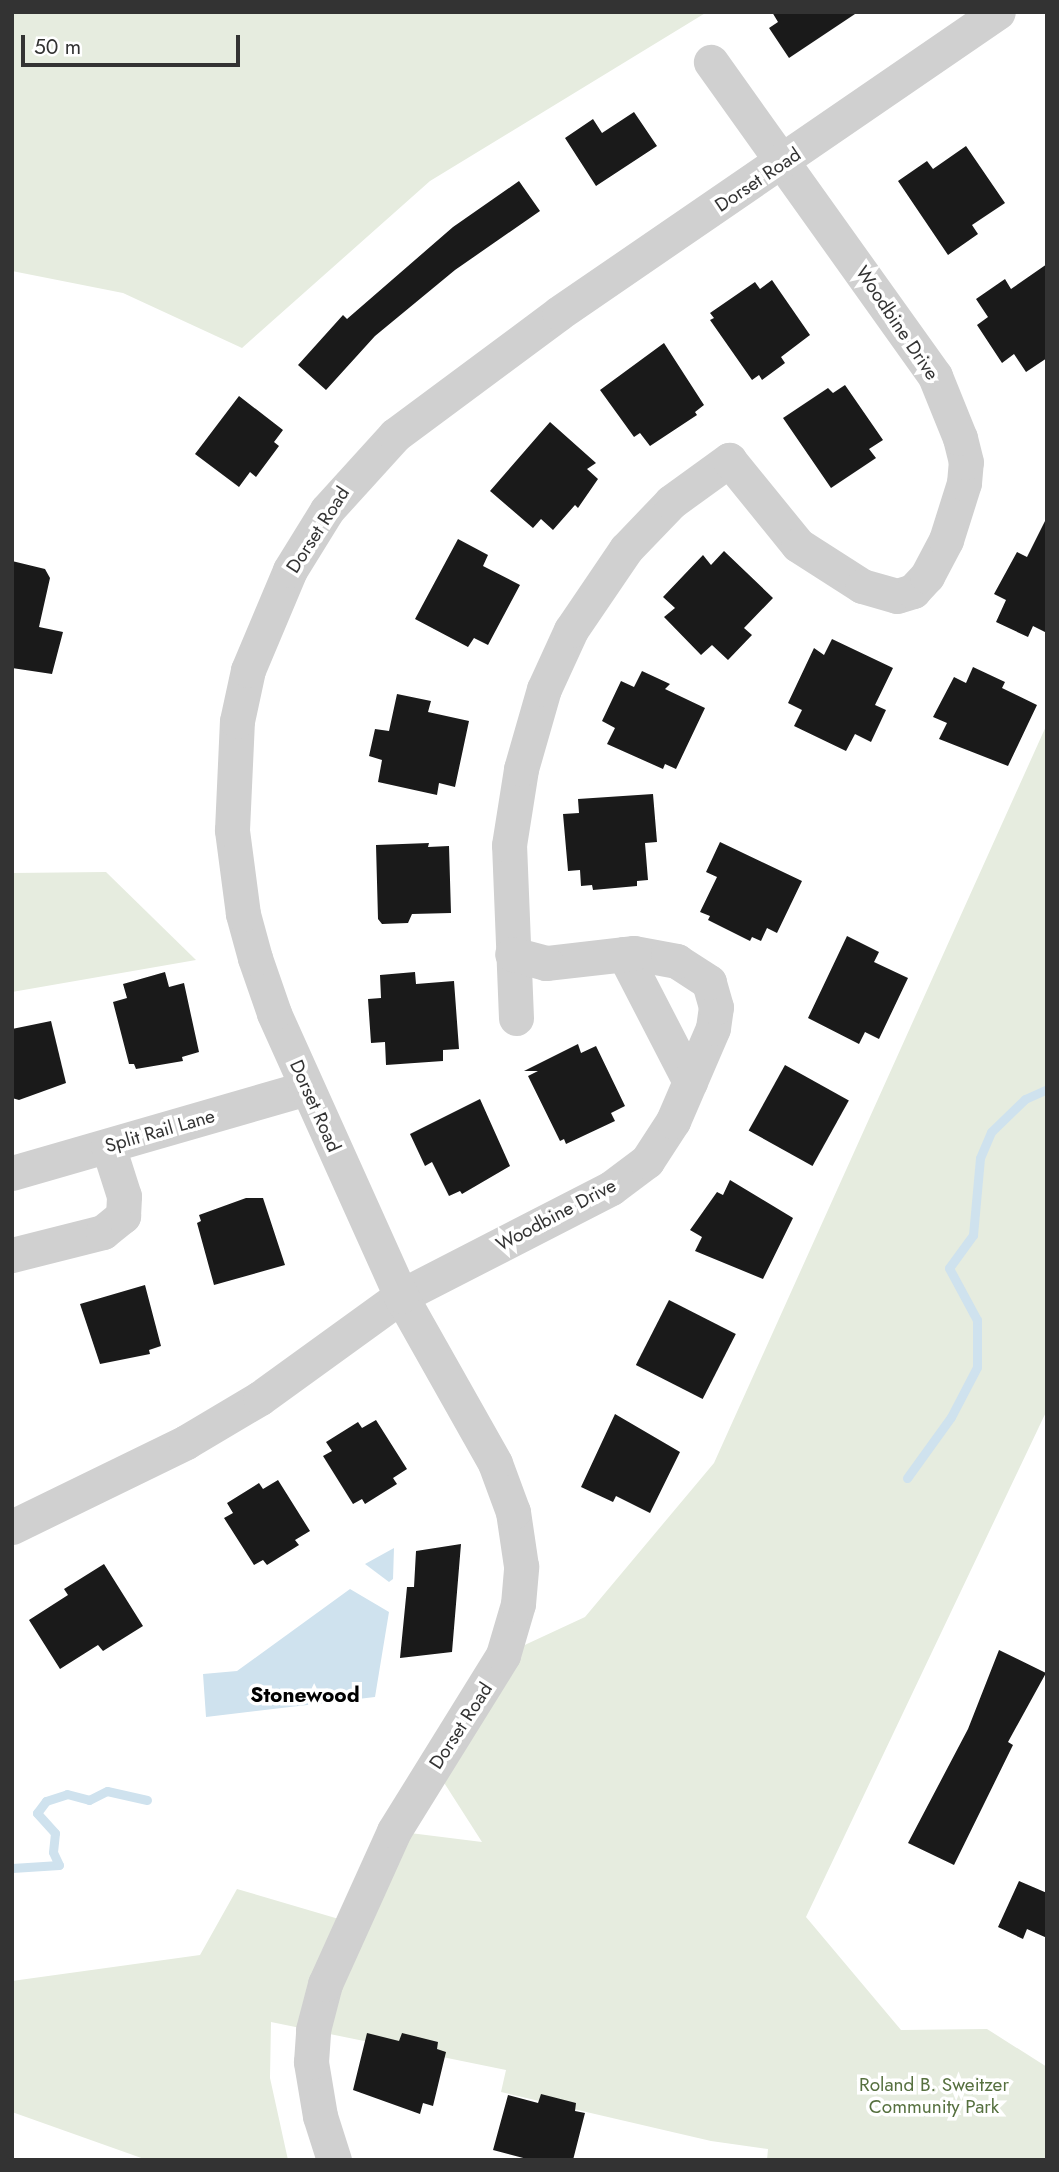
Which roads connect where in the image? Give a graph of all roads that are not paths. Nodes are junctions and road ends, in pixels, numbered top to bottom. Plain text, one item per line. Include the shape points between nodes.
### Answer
1 (998, 12) edge
2 (711, 62) dead end
3 (785, 162) junction
4 (512, 954) junction
5 (624, 954) junction
6 (516, 1018) dead end
7 (690, 1082) junction
8 (307, 1088) junction
9 (108, 1146) junction
10 (12, 1173) edge
11 (12, 1255) edge
12 (401, 1296) junction
13 (12, 1527) edge
14 (334, 2160) edge

1 - 3 street, Dorset Road
2 - 3 street
3 - 4 street, Woodbine Drive via 935,376 952,412 966,462 964,484 946,540 927,576 913,591 897,596 862,586 798,544 729,460 671,502 592,593 571,630 532,723 509,845
3 - 8 street, Dorset Road via 559,313 395,435 351,479 290,570 248,670 236,734 232,830 243,914 255,958
4 - 5 street, Woodbine Drive via 546,963
4 - 6 street
5 - 7 street
5 - 7 street, Woodbine Drive via 677,961 709,982 716,1007 713,1028
7 - 12 street, Woodbine Drive via 660,1145 631,1175
8 - 9 street, Split Rail Lane
8 - 12 street, Dorset Road
9 - 10 street, Split Rail Lane
9 - 11 street via 124,1196 123,1216 103,1232
12 - 13 street via 219,1423 102,1487
12 - 14 street, Dorset Road via 468,1409 506,1489 518,1539 520,1586 513,1628 499,1664 394,1830 325,1984 313,2030 311,2062 320,2116

